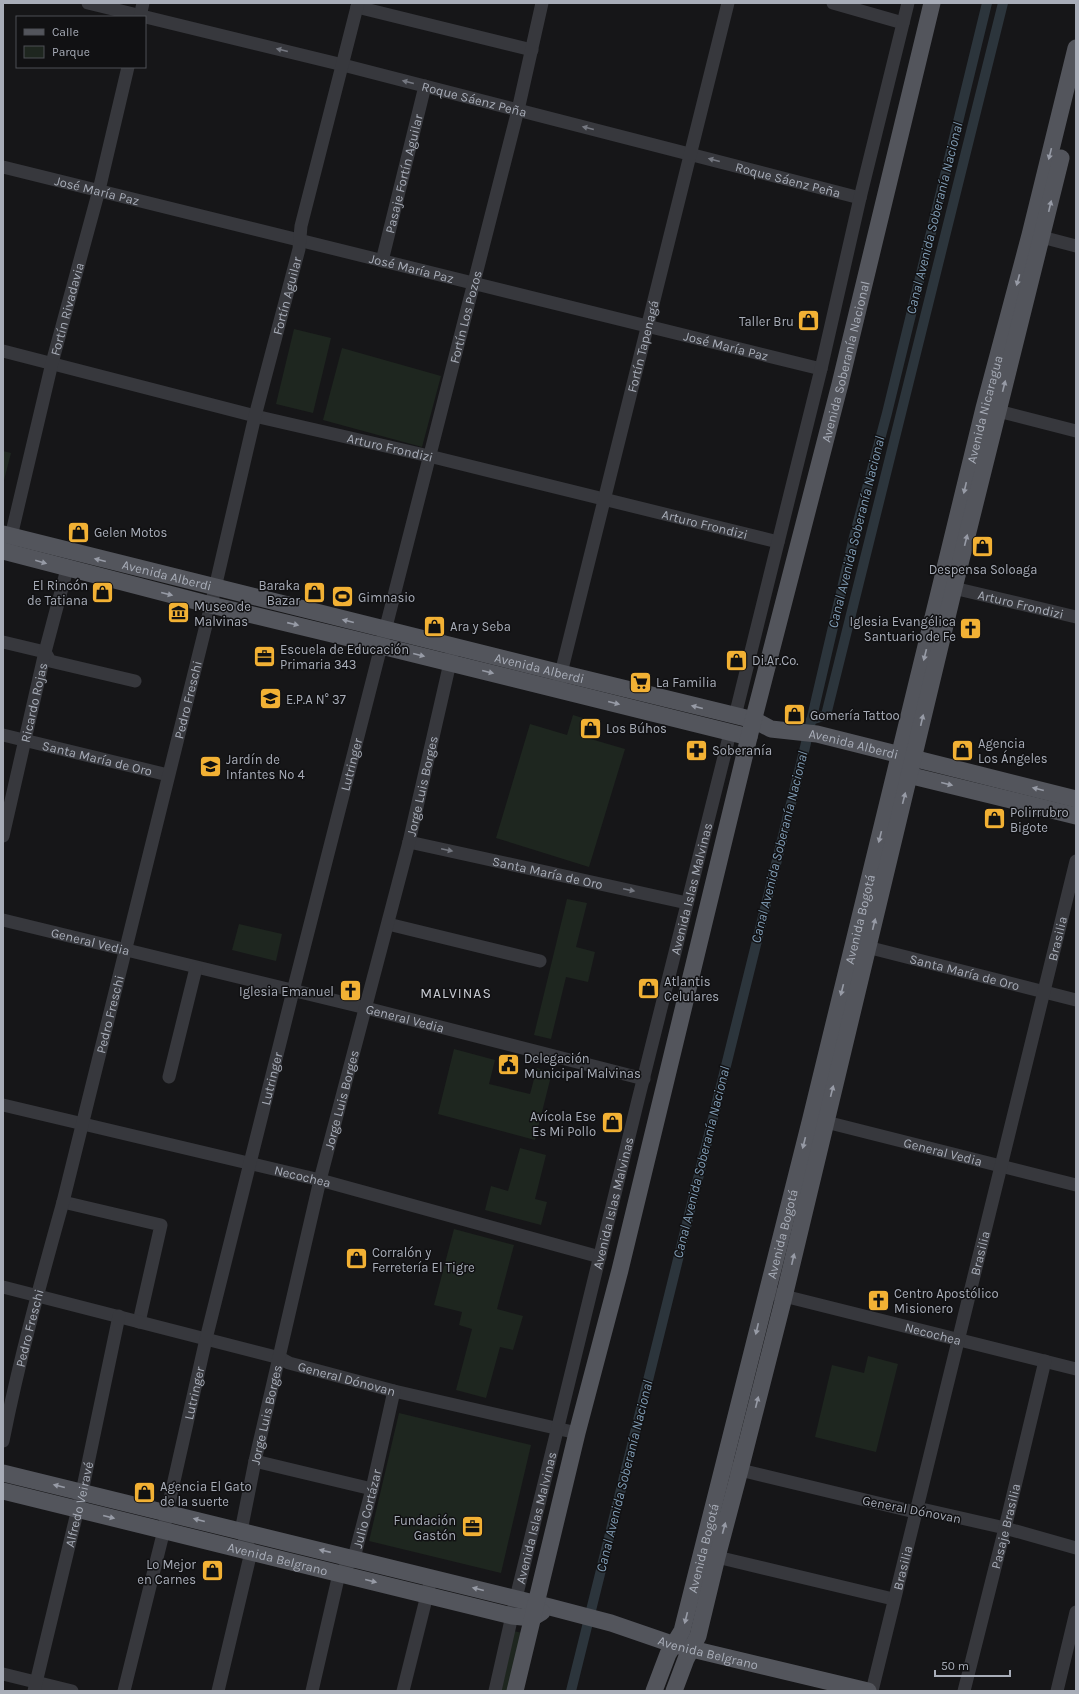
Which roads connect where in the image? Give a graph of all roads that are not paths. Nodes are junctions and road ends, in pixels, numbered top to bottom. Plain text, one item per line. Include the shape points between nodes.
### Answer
1 (88, 3) edge
2 (542, 3) edge
3 (728, 3) edge
4 (833, 3) edge
5 (908, 3) edge
6 (932, 3) edge
7 (358, 5) edge
8 (141, 12) edge
9 (903, 23) junction
10 (532, 50) junction
11 (1075, 58) edge
12 (343, 65) junction
13 (128, 68) edge
14 (425, 86) junction
15 (1076, 96) edge
16 (518, 110) junction
17 (690, 154) junction
18 (3, 167) edge
19 (99, 190) junction
20 (860, 198) junction
21 (1036, 236) junction
22 (299, 240) junction
23 (1076, 246) edge
24 (382, 261) junction
25 (472, 284) junction
26 (647, 326) junction
27 (3, 351) edge
28 (52, 363) junction
29 (821, 370) junction
30 (991, 410) junction
31 (255, 416) junction
32 (1076, 431) edge
33 (429, 456) junction
34 (604, 500) junction
35 (778, 542) junction
36 (6, 544) edge
37 (67, 569) junction
38 (948, 587) junction
39 (215, 588) junction
40 (211, 605) junction
41 (1076, 617) edge
42 (384, 638) junction
43 (3, 642) edge
44 (45, 652) junction
45 (452, 655) junction
46 (135, 681) dead end
47 (559, 681) junction
48 (735, 716) junction
49 (754, 720) junction
50 (771, 729) junction
51 (730, 733) junction
52 (3, 735) edge
53 (749, 737) junction
54 (26, 740) junction
55 (900, 755) junction
56 (903, 773) junction
57 (168, 775) junction
58 (1076, 799) edge
59 (1076, 816) edge
60 (4, 829) edge
61 (409, 842) junction
62 (1076, 861) edge
63 (687, 903) junction
64 (3, 920) edge
65 (388, 924) junction
66 (860, 946) junction
67 (125, 948) junction
68 (540, 961) dead end
69 (196, 968) junction
70 (293, 991) junction
71 (1044, 992) junction
72 (1076, 1000) edge
73 (366, 1008) junction
74 (169, 1077) dead end
75 (644, 1079) junction
76 (3, 1105) edge
77 (818, 1120) junction
78 (82, 1124) junction
79 (250, 1163) junction
80 (1002, 1166) junction
81 (320, 1180) junction
82 (1076, 1185) edge
83 (63, 1202) junction
84 (600, 1257) junction
85 (3, 1287) edge
86 (767, 1291) junction
87 (37, 1295) junction
88 (784, 1297) junction
89 (119, 1316) junction
90 (139, 1322) junction
91 (206, 1339) junction
92 (959, 1340) junction
93 (280, 1358) junction
94 (1045, 1361) junction
95 (1076, 1369) edge
96 (9, 1383) edge
97 (394, 1391) junction
98 (558, 1428) junction
99 (577, 1433) junction
100 (3, 1441) edge
101 (255, 1461) junction
102 (733, 1468) junction
103 (3, 1473) edge
104 (372, 1489) junction
105 (3, 1491) edge
106 (82, 1492) junction
107 (78, 1509) junction
108 (166, 1512) junction
109 (915, 1512) junction
110 (1005, 1528) junction
111 (164, 1530) junction
112 (241, 1531) junction
113 (1076, 1548) edge
114 (251, 1552) junction
115 (716, 1557) junction
116 (354, 1558) junction
117 (339, 1574) junction
118 (431, 1577) junction
119 (427, 1595) junction
120 (516, 1598) junction
121 (893, 1599) junction
122 (539, 1609) junction
123 (1076, 1612) edge
124 (512, 1616) junction
125 (683, 1646) junction
126 (3, 1674) edge
127 (35, 1686) edge
128 (72, 1691) edge
129 (124, 1691) edge
130 (218, 1691) edge
131 (312, 1691) edge
132 (403, 1691) edge
133 (495, 1691) edge
134 (515, 1691) edge
135 (654, 1691) edge
136 (674, 1691) edge
137 (868, 1691) edge
138 (872, 1691) edge
139 (964, 1691) edge
140 (1057, 1691) edge

1 - 8 street, Roque Sáenz Peña
2 - 10 street, Fortín Los Pozos
3 - 17 street, Fortín Tapenagá
4 - 9 street
5 - 9 street, Avenida Soberanía Nacional
6 - 49 main road, Avenida Soberanía Nacional via 840,384
7 - 10 street
7 - 12 street, Fortín Aguilar
12 -> 8 street, Roque Sáenz Peña
9 - 20 street, Avenida Soberanía Nacional
10 - 16 street, Fortín Los Pozos
11 -> 21 main road, Avenida Nicaragua
14 -> 12 street, Roque Sáenz Peña
12 - 22 street, Fortín Aguilar
13 - 19 street, Fortín Rivadavia
14 - 16 street, Roque Sáenz Peña
14 - 24 street, Pasaje Fortín Aguilar
21 -> 15 main road, Avenida Nicaragua
17 -> 16 street, Roque Sáenz Peña
16 - 25 street, Fortín Los Pozos
20 -> 17 street, Roque Sáenz Peña
17 - 26 street, Fortín Tapenagá
18 - 19 street, José María Paz
19 - 22 street, José María Paz
19 - 28 street, Fortín Rivadavia
20 - 29 street, Avenida Soberanía Nacional
21 - 23 street
21 - 30 main road, Avenida Nicaragua
22 - 24 street, José María Paz
22 - 31 street, Fortín Aguilar via 299,249
24 - 25 street, José María Paz
25 - 26 street, José María Paz
25 - 33 street, Fortín Los Pozos
26 - 29 street, José María Paz
26 - 34 street, Fortín Tapenagá
27 - 28 street, Arturo Frondizi
28 - 31 street, Arturo Frondizi
28 - 36 street, Fortín Rivadavia
29 - 35 street, Avenida Soberanía Nacional
30 - 32 street
30 - 38 main road, Avenida Nicaragua
31 - 33 street, Arturo Frondizi
31 - 39 street, Fortín Aguilar
33 - 34 street, Arturo Frondizi
33 - 42 street, Fortín Los Pozos
34 - 35 street, Arturo Frondizi
34 - 47 street, Fortín Tapenagá
35 - 48 street, Avenida Soberanía Nacional
36 -> 37 main road, Avenida Alberdi
39 -> 36 main road, Avenida Alberdi
37 -> 40 main road, Avenida Alberdi
37 - 44 street, Ricardo Rojas
38 - 41 street, Arturo Frondizi
38 - 55 main road, Avenida Nicaragua
39 - 40 street, Pedro Freschi
42 -> 39 main road, Avenida Alberdi
40 -> 42 main road, Avenida Alberdi
40 - 57 street, Pedro Freschi
42 - 45 main road, Avenida Alberdi
42 - 70 street, Lutringer
43 - 44 street
44 - 46 street via 50,661
44 - 54 street, Ricardo Rojas
45 - 47 main road, Avenida Alberdi
45 - 61 street, Jorge Luis Borges
48 -> 47 main road, Avenida Alberdi
47 -> 51 main road, Avenida Alberdi
48 - 49 main road, Avenida Alberdi
48 - 51 main road, Avenida Islas Malvinas
49 - 50 main road, Avenida Alberdi
49 - 53 main road, Avenida Islas Malvinas
50 - 53 main road
50 - 55 main road, Avenida Alberdi via 818,734
51 - 53 main road, Avenida Alberdi
51 - 63 street, Avenida Islas Malvinas
52 - 54 street, Santa María de Oro
53 - 99 main road, Avenida Islas Malvinas via 620,1270
54 - 57 street, Santa María de Oro
54 - 60 street, Ricardo Rojas
55 - 56 main road, Avenida Nicaragua
58 -> 55 main road, Avenida Alberdi
56 -> 59 main road, Avenida Alberdi
56 - 66 main road, Avenida Bogotá
57 - 67 street, Pedro Freschi
61 -> 63 street, Santa María de Oro
61 - 65 street, Jorge Luis Borges
62 - 71 street, Brasilia
63 - 75 street, Avenida Islas Malvinas
64 - 67 street, General Vedia
65 - 68 street
65 - 73 street, Jorge Luis Borges
66 - 71 street, Santa María de Oro
66 - 77 main road, Avenida Bogotá
67 - 69 street, General Vedia
67 - 78 street, Pedro Freschi
69 - 70 street, General Vedia
69 - 74 street
70 - 73 street, General Vedia
70 - 79 street, Lutringer
71 - 72 street, Santa María de Oro
71 - 80 street, Brasilia
73 - 75 street, General Vedia
73 - 81 street, Jorge Luis Borges
75 - 84 street, Avenida Islas Malvinas
76 - 78 street, Necochea
77 - 80 street, General Vedia
77 -> 86 main road, Avenida Bogotá
88 -> 77 main road, Avenida Bogotá
78 - 79 street, Necochea
78 - 83 street, Pedro Freschi
79 - 81 street, Necochea
79 - 91 street, Lutringer
80 - 82 street, General Vedia
80 - 92 street, Brasilia
81 - 84 street, Necochea
81 - 93 street, Jorge Luis Borges
83 - 87 street, Pedro Freschi
83 - 90 street via 161,1225
84 - 98 street, Avenida Islas Malvinas
85 - 87 street, General Dónovan
86 - 88 street, Necochea
86 -> 102 main road, Avenida Bogotá
87 - 89 street, General Dónovan
87 - 96 street, Pedro Freschi
88 - 92 street, Necochea
102 -> 88 main road, Avenida Bogotá
89 - 90 street, General Dónovan
89 - 106 street, Alfredo Veiravé
90 - 91 street, General Dónovan
91 - 93 street, General Dónovan
91 - 108 street, Lutringer
92 - 94 street, Necochea
92 - 109 street, Brasilia
93 - 97 street, General Dónovan via 289,1363
93 - 101 street, Jorge Luis Borges
94 - 95 street, Necochea
94 - 110 street, Pasaje Brasilia
96 - 100 street, Pedro Freschi
97 - 98 street, General Dónovan
97 - 104 street, Julio Cortázar
98 - 99 street, General Dónovan
98 - 120 street, Avenida Islas Malvinas
99 - 122 main road, Avenida Islas Malvinas
101 - 104 street
101 - 112 street, Jorge Luis Borges
102 - 109 street, General Dónovan
115 -> 102 main road, Avenida Bogotá
102 -> 125 main road, Avenida Bogotá via 682,1631
106 -> 103 main road, Avenida Belgrano
104 - 116 street, Julio Cortázar
105 - 107 main road, Avenida Belgrano
106 - 107 street, Alfredo Veiravé
106 - 108 main road, Avenida Belgrano
107 -> 111 main road, Avenida Belgrano
107 - 127 street, Alfredo Veiravé
108 - 111 street
112 -> 108 main road, Avenida Belgrano
109 - 110 street, General Dónovan via 926,1510
109 - 121 street, Brasilia
110 - 113 street, General Dónovan
110 - 139 street, Pasaje Brasilia
111 - 114 main road, Avenida Belgrano
111 - 129 street
112 - 114 street
116 -> 112 main road, Avenida Belgrano
114 - 117 main road, Avenida Belgrano
114 - 130 street
115 - 121 street
115 - 125 main road, Avenida Bogotá via 698,1636
116 - 117 street, Julio Cortázar
116 - 118 main road, Avenida Belgrano
117 -> 119 main road, Avenida Belgrano
117 - 131 street
118 - 119 street
120 -> 118 main road, Avenida Belgrano
119 - 124 main road, Avenida Belgrano
119 - 132 street
120 - 122 main road, Avenida Belgrano
120 - 124 street, Avenida Islas Malvinas
121 - 138 street, Brasilia
122 - 124 main road, Avenida Belgrano
122 - 125 main road, Avenida Belgrano via 579,1614
122 - 134 main road, Avenida Islas Malvinas
123 - 140 street
124 - 133 street, Avenida Islas Malvinas
125 - 135 main road, Avenida Bogotá via 668,1654
125 - 136 main road, Avenida Bogotá
125 - 137 main road, Avenida Belgrano
126 - 127 street
127 - 128 street

